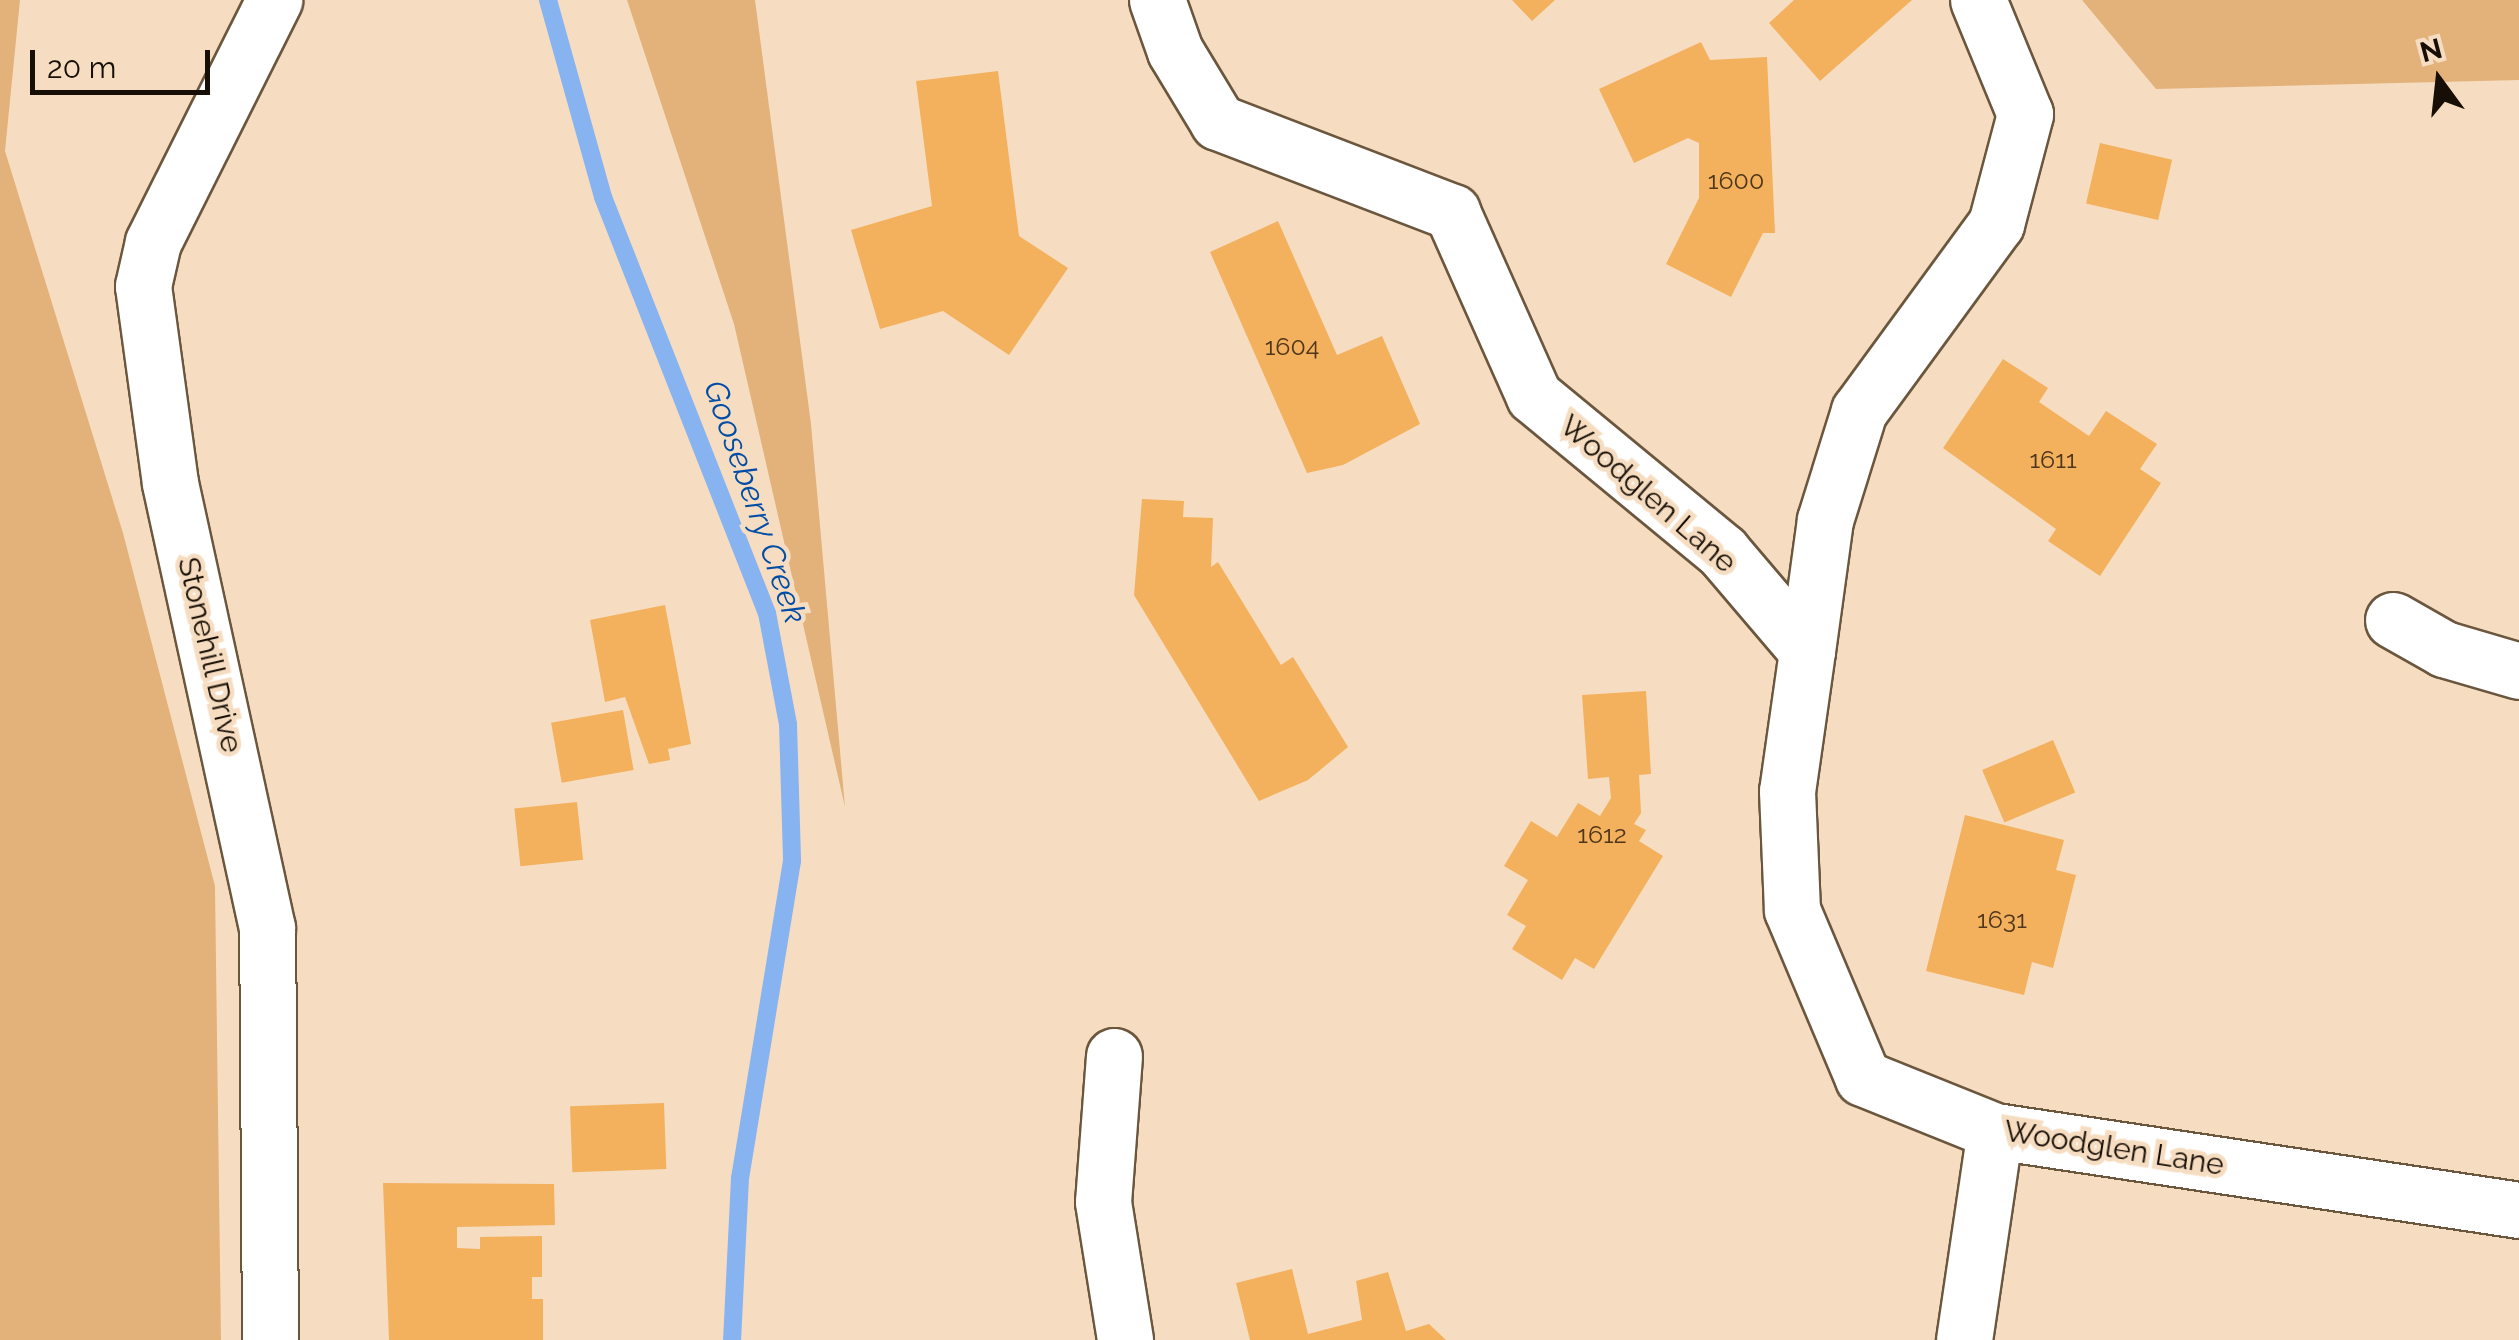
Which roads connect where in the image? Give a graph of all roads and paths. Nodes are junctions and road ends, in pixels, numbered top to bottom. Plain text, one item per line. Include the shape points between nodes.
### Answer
1 (274, 0) edge
2 (1157, 0) edge
3 (1978, 0) edge
4 (2394, 620) dead end
5 (1807, 651) junction
6 (2519, 671) edge
7 (1114, 1056) dead end
8 (1994, 1130) junction
9 (2519, 1210) edge
10 (270, 1340) edge
11 (1125, 1340) edge
12 (1964, 1340) edge

1 - 10 street, Stonehill Drive via 153,242 143,286 170,483 266,928
2 - 5 street, Woodglen Lane via 1175,52 1218,122 1452,212 1534,396 1722,550
3 - 5 street via 2024,114 1996,224 1859,411 1825,520
4 - 6 street via 2444,649
5 - 8 street, Woodglen Lane via 1787,792 1792,910 1863,1078
7 - 11 street via 1103,1202
8 - 9 street, Woodglen Lane
8 - 12 street

